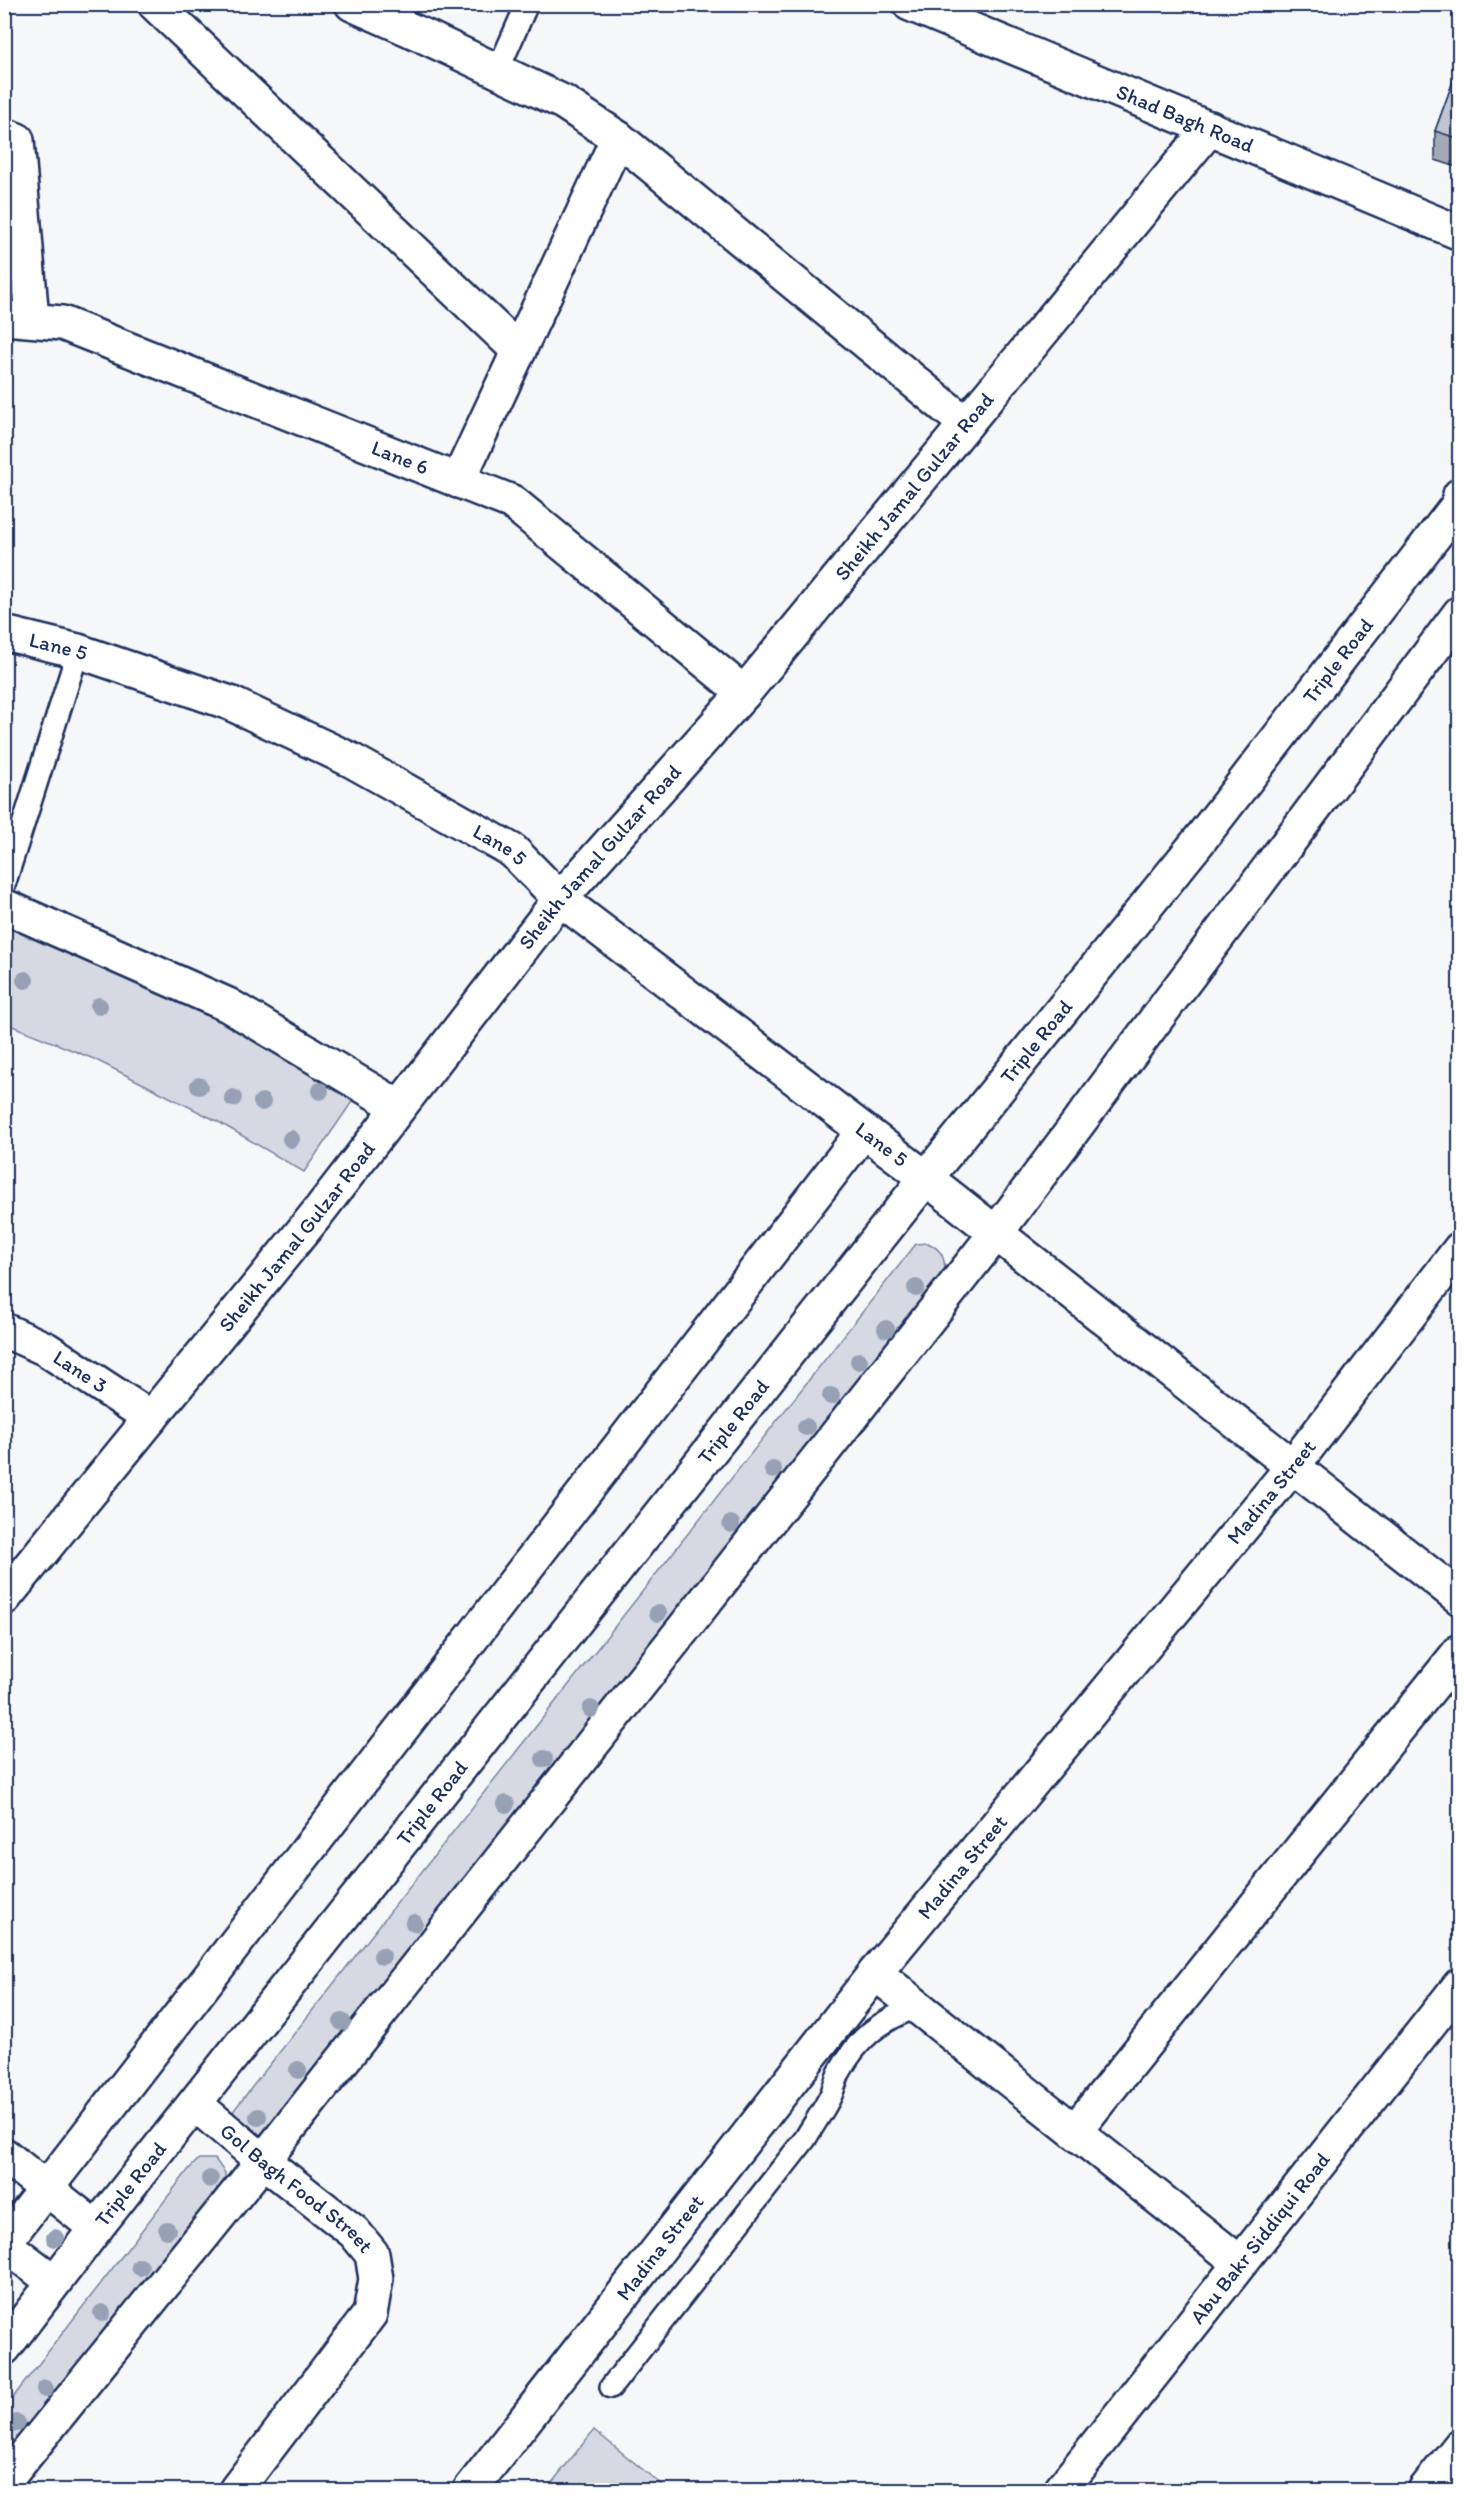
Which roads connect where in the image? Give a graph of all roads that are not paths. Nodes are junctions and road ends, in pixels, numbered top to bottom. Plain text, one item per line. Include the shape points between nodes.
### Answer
1 (155, 4) edge
2 (352, 4) edge
3 (527, 4) edge
4 (910, 4) edge
5 (498, 70) junction
6 (1210, 128) junction
7 (4, 135) edge
8 (618, 138) junction
9 (1460, 234) edge
10 (18, 319) edge
11 (519, 351) junction
12 (966, 424) junction
13 (458, 481) junction
14 (1460, 495) edge
15 (1460, 613) edge
16 (4, 633) edge
17 (78, 651) junction
18 (744, 693) junction
19 (4, 885) edge
20 (560, 899) junction
21 (4, 906) edge
22 (399, 1107) junction
23 (863, 1132) junction
24 (926, 1178) junction
25 (996, 1233) junction
26 (1460, 1249) edge
27 (4, 1330) edge
28 (152, 1418) junction
29 (1293, 1466) junction
30 (4, 1598) edge
31 (1460, 1598) edge
32 (1460, 1652) edge
33 (875, 1973) junction
34 (1460, 1985) edge
35 (918, 2006) junction
36 (195, 2104) junction
37 (1075, 2131) junction
38 (4, 2155) edge
39 (263, 2161) junction
40 (48, 2189) junction
41 (96, 2228) junction
42 (4, 2244) edge
43 (1239, 2262) junction
44 (54, 2282) junction
45 (4, 2348) edge
46 (611, 2387) dead end
47 (1460, 2446) edge
48 (4, 2482) edge
49 (4, 2487) edge
50 (9, 2490) edge
51 (236, 2490) edge
52 (470, 2490) edge
53 (1061, 2490) edge
54 (1425, 2490) edge

1 - 11 street
2 - 5 street
3 - 5 lane
4 - 6 street, Shad Bagh Road
5 - 8 street via 563,102
6 - 9 street, Shad Bagh Road
6 - 12 street, Sheikh Jamal Gulzar Road
7 - 10 street via 17,140
8 - 11 street
8 - 12 street
10 - 13 street, Lane 6 via 62,323
11 - 13 street
12 - 18 street, Sheikh Jamal Gulzar Road
13 - 18 street, Lane 6 via 513,502
14 - 24 street, Triple Road via 1458,505 1202,837
15 - 25 street
16 - 17 street, Lane 5
17 - 19 lane
17 - 20 street, Lane 5 via 230,703 351,760 513,851
18 - 20 street, Sheikh Jamal Gulzar Road
20 - 22 street, Sheikh Jamal Gulzar Road
20 - 23 street, Lane 5
21 - 22 street via 228,1005
22 - 28 street, Sheikh Jamal Gulzar Road
23 - 24 street, Lane 5
23 - 40 street
24 - 25 street, Lane 5
24 - 36 street, Triple Road
25 - 29 street, Lane 5
25 - 39 street
26 - 29 street, Madina Street
27 - 28 street, Lane 3 via 46,1349
28 - 30 street, Sheikh Jamal Gulzar Road
29 - 31 street, Lane 5
29 - 33 street, Madina Street
32 - 37 street
33 - 35 street
33 - 52 street, Madina Street
34 - 43 street, Abu Bakr Siddiqui Road
35 - 37 street
35 - 46 lane via 891,2017 860,2042 805,2139
36 - 39 street, Gol Bagh Food Street
36 - 41 street, Triple Road
37 - 43 street
38 - 40 street
39 - 48 street
39 - 51 street, Gol Bagh Food Street via 354,2232 372,2254 376,2279 370,2314
40 - 41 street
40 - 42 street
41 - 44 street, Triple Road
42 - 44 street
43 - 53 street, Abu Bakr Siddiqui Road
44 - 45 street, Triple Road
47 - 54 street
49 - 50 street

